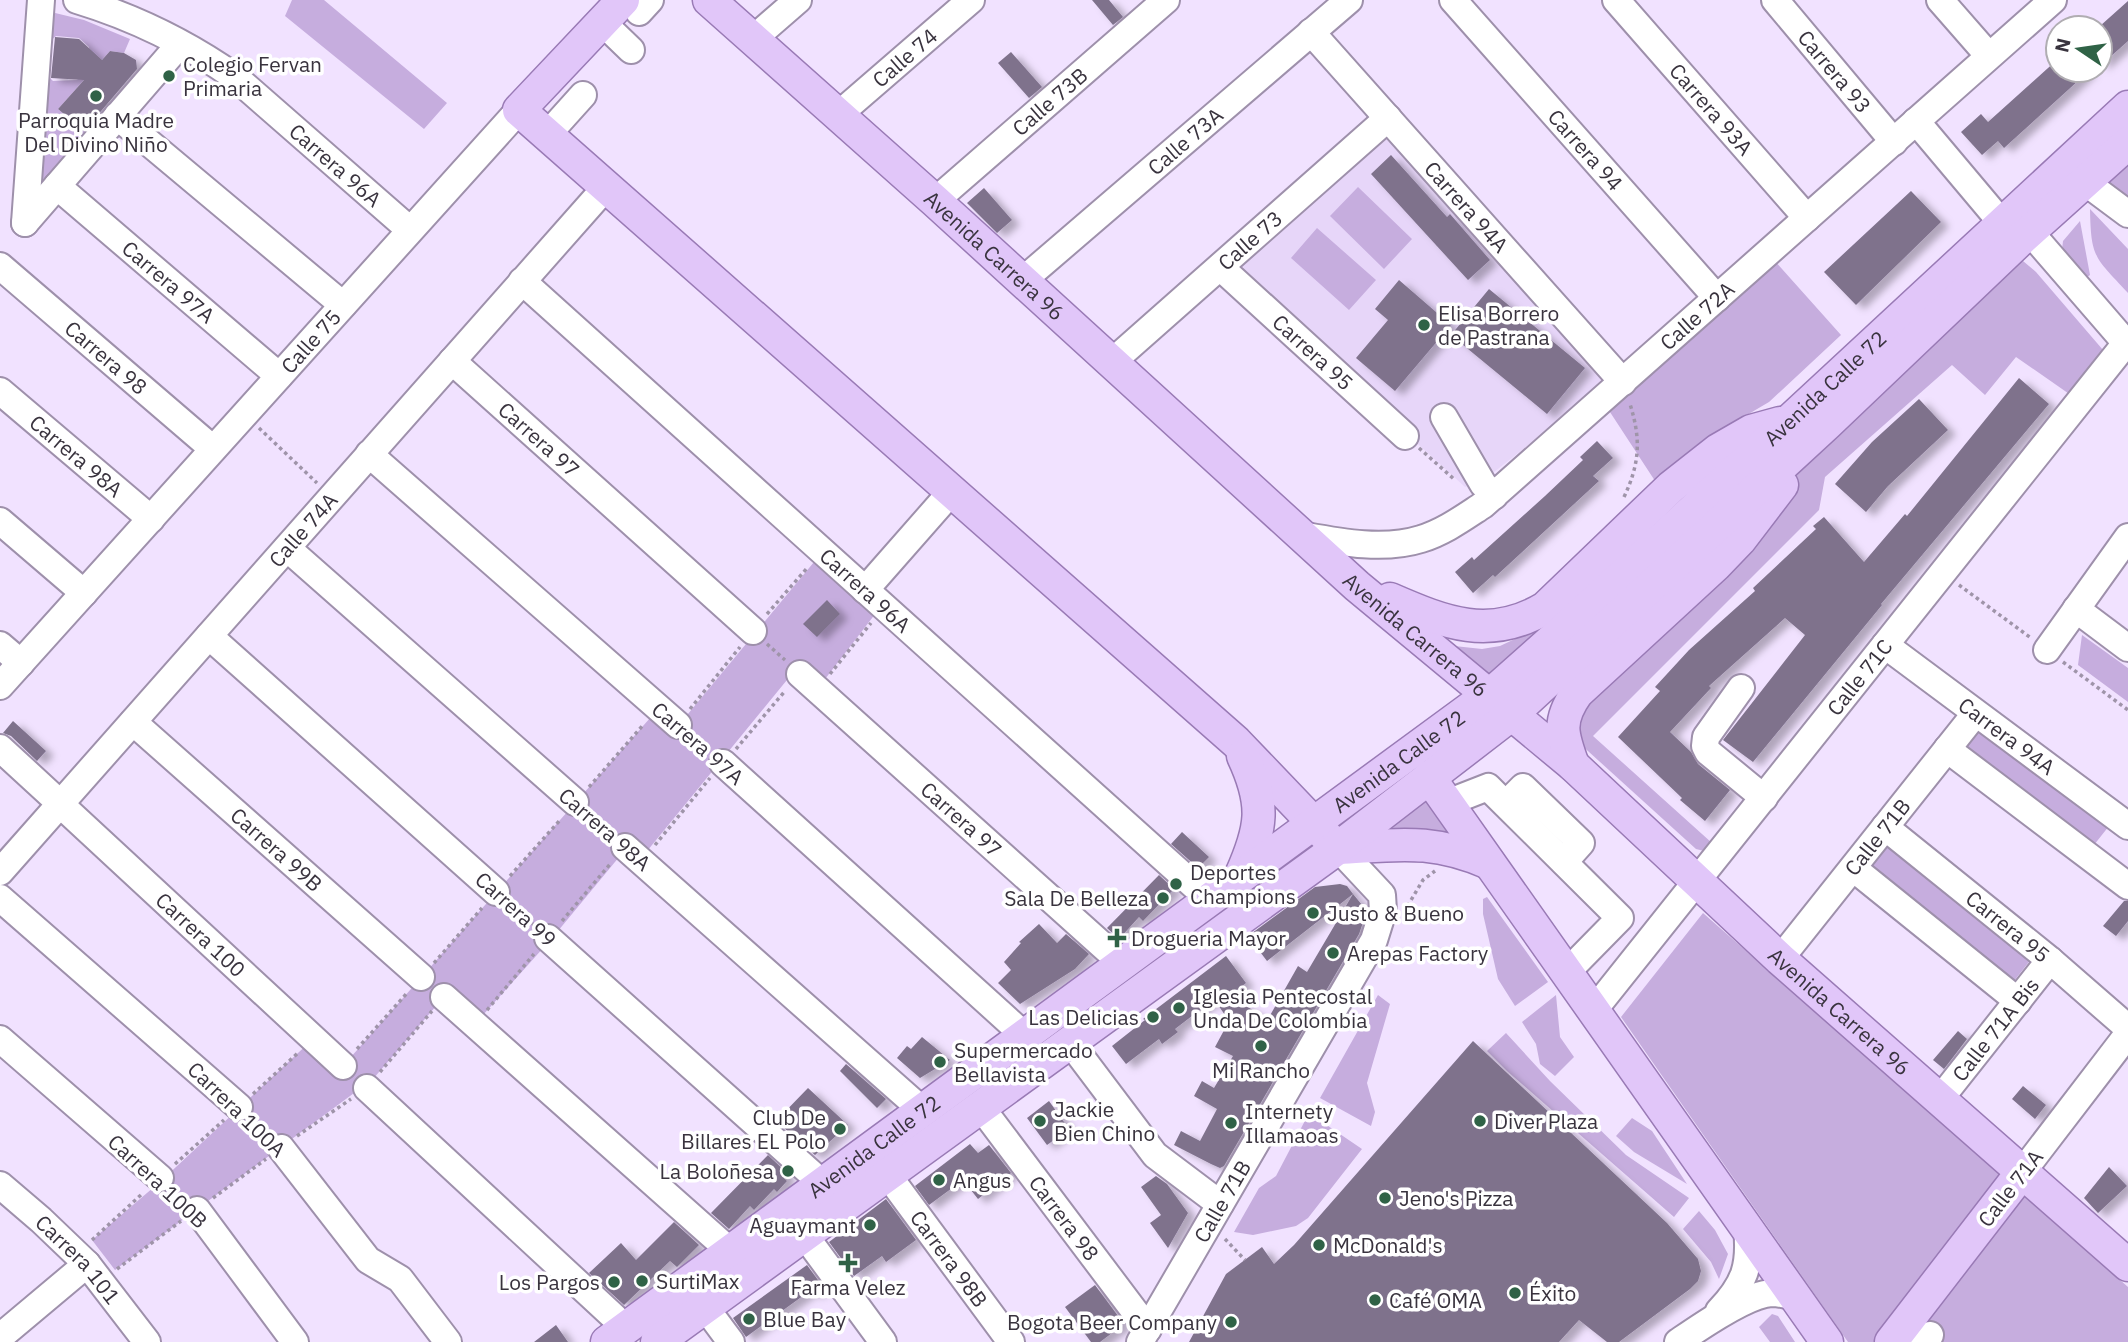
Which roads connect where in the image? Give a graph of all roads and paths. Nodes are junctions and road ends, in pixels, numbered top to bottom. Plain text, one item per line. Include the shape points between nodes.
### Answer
1 (41, 0) edge
2 (77, 0) edge
3 (709, 0) edge
4 (798, 0) edge
5 (971, 0) edge
6 (1166, 0) edge
7 (1349, 0) edge
8 (1454, 0) edge
9 (1616, 0) edge
10 (1774, 0) edge
11 (1940, 0) edge
12 (2053, 0) edge
13 (628, 8) edge
14 (1311, 32) junction
15 (753, 39) junction
16 (180, 44) junction
17 (631, 50) dead end
18 (1989, 56) junction
19 (583, 95) dead end
20 (2128, 107) edge
21 (519, 110) junction
22 (838, 115) junction
23 (117, 116) junction
24 (1388, 118) junction
25 (1916, 121) junction
26 (547, 135) junction
27 (1894, 142) junction
28 (2128, 144) edge
29 (2085, 182) junction
30 (57, 186) junction
31 (606, 187) junction
32 (935, 201) junction
33 (2128, 214) edge
34 (1807, 218) junction
35 (2016, 227) junction
36 (410, 230) junction
37 (0, 266) edge
38 (1220, 267) junction
39 (522, 281) junction
40 (1023, 281) junction
41 (1717, 298) junction
42 (343, 305) junction
43 (452, 361) junction
44 (1112, 362) junction
45 (279, 376) junction
46 (1623, 382) junction
47 (0, 391) edge
48 (245, 414) junction
49 (1444, 417) dead end
50 (1788, 421) junction
51 (1827, 424) junction
52 (1405, 436) joint
53 (213, 449) junction
54 (369, 454) junction
55 (952, 491) junction
56 (332, 497) junction
57 (1489, 500) junction
58 (1621, 503) dead end
59 (151, 519) junction
60 (0, 521) edge
61 (1301, 535) junction
62 (2128, 537) edge
63 (287, 548) junction
64 (1357, 586) junction
65 (84, 593) junction
66 (874, 598) junction
67 (2076, 609) junction
68 (753, 631) joint
69 (209, 636) junction
70 (0, 645) edge
71 (1885, 645) junction
72 (2128, 648) edge
73 (2047, 650) dead end
74 (21, 663) junction
75 (809, 681) junction
76 (0, 686) edge
77 (1741, 688) dead end
78 (1500, 705) junction
79 (1975, 714) junction
80 (668, 717) junction
81 (133, 722) junction
82 (1237, 743) junction
83 (0, 748) edge
84 (1947, 749) junction
85 (723, 763) joint
86 (1573, 765) junction
87 (1429, 777) junction
88 (1759, 794) junction
89 (56, 799) junction
90 (575, 802) junction
91 (1447, 803) junction
92 (1314, 824) junction
93 (2128, 826) edge
94 (1885, 827) junction
95 (625, 847) joint
96 (1338, 848) junction
97 (1489, 863) junction
98 (1853, 868) junction
99 (0, 872) edge
100 (1241, 876) junction
101 (2126, 880) edge
102 (1697, 883) junction
103 (496, 892) junction
104 (0, 898) edge
105 (1209, 900) junction
106 (548, 938) joint
107 (1780, 959) junction
108 (2050, 960) junction
109 (1122, 963) junction
110 (1566, 973) junction
111 (421, 977) junction
112 (444, 997) joint
113 (2018, 1001) junction
114 (1593, 1011) junction
115 (2128, 1028) edge
116 (2128, 1034) edge
117 (1024, 1035) junction
118 (0, 1039) edge
119 (313, 1039) junction
120 (1069, 1041) junction
121 (343, 1066) joint
122 (367, 1088) junction
123 (1941, 1099) junction
124 (980, 1106) junction
125 (239, 1107) junction
126 (922, 1110) junction
127 (281, 1148) junction
128 (2023, 1171) junction
129 (887, 1174) junction
130 (160, 1178) junction
131 (822, 1183) junction
132 (0, 1185) edge
133 (197, 1210) junction
134 (1215, 1213) junction
135 (1747, 1228) junction
136 (814, 1248) dead end
137 (730, 1251) junction
138 (1245, 1260) dead end
139 (2128, 1265) edge
140 (88, 1266) junction
141 (1795, 1297) junction
142 (705, 1307) junction
143 (1696, 1334) edge
144 (616, 1335) edge
145 (1144, 1336) edge
146 (0, 1337) edge
147 (148, 1342) edge
148 (295, 1342) edge
149 (448, 1342) edge
150 (657, 1342) edge
151 (731, 1342) edge
152 (883, 1342) edge
153 (1012, 1342) edge
154 (1827, 1342) edge
155 (1891, 1342) edge

1 - 30 street via 25,223
2 - 16 street, Carrera 96A
3 - 15 main road, Avenida Carrera 96
4 - 15 street
5 - 22 street, Calle 74
6 - 32 street, Calle 73B
7 - 14 street, Calle 73A
8 - 41 street, Carrera 94
9 - 34 street, Carrera 93A
10 - 27 street, Carrera 93
11 - 18 street
12 - 18 street, Calle 72A
13 - 17 street
13 - 21 main road, Calle 75
14 - 24 street, Carrera 94A
14 - 40 street, Calle 73A
15 - 22 main road, Avenida Carrera 96
16 - 23 street
16 - 36 street, Carrera 96A via 235,77
18 - 25 street, Calle 72A
19 - 26 street
20 - 35 main road, Avenida Calle 72
21 - 26 main road
21 - 36 street, Calle 75
22 - 32 main road, Avenida Carrera 96
23 - 30 street
23 - 42 street
24 - 38 street, Calle 73
24 - 46 street, Carrera 94A
25 - 27 street, Calle 72A
25 - 35 street
26 - 31 main road
27 - 34 street, Calle 72A
28 - 29 main road, Avenida Calle 72
29 - 33 street
29 - 35 main road, Avenida Calle 72
30 - 45 street, Carrera 97A
31 - 39 street, Calle 74A
31 - 55 main road
32 - 40 main road, Avenida Carrera 96
34 - 41 street, Calle 72A
35 - 50 main road, Avenida Calle 72
35 - 51 main road, Avenida Calle 72
35 - 71 street, Calle 71C via 2126,343
36 - 42 street, Calle 75
37 - 53 street, Carrera 98
38 - 44 street, Calle 73
38 - 52 street, Carrera 95
39 - 43 street, Calle 74A
39 - 66 street, Carrera 96A
40 - 44 main road, Avenida Carrera 96
41 - 46 street, Calle 72A
42 - 45 street, Calle 75
43 - 54 street, Calle 74A
43 - 68 street, Carrera 97
44 - 61 main road, Avenida Carrera 96
45 - 48 street, Calle 75
46 - 57 street, Calle 72A
46 - 58 path via 1639,440 1634,476
47 - 59 street, Carrera 98A
48 - 53 street, Calle 75
48 - 56 path
49 - 57 street
50 - 64 main road via 1751,430 1717,450 1671,487 1545,608 1527,619 1499,626 1453,623
50 - 78 main road, Avenida Calle 72 via 1561,633
51 - 78 main road, Avenida Calle 72
51 - 86 main road via 1740,540 1577,693 1562,730
52 - 57 path
53 - 59 street, Calle 75
54 - 56 street, Calle 74A
54 - 80 street, Carrera 97A
55 - 66 street
55 - 82 main road
56 - 63 street, Calle 74A
57 - 61 street, Calle 72A via 1456,523 1413,541 1341,543
59 - 65 street, Calle 75
60 - 65 street
61 - 64 main road, Avenida Carrera 96
62 - 67 street
63 - 69 street, Calle 74A
63 - 90 street, Carrera 98A
64 - 78 main road, Avenida Carrera 96
65 - 74 street, Calle 75
66 - 75 path
66 - 105 street, Carrera 96A
67 - 72 street
67 - 73 street
68 - 75 path
69 - 81 street, Calle 74A
69 - 103 street, Carrera 99
70 - 74 street
71 - 79 street, Carrera 94A
71 - 88 street, Calle 71C
74 - 76 street, Calle 75
75 - 109 street, Carrera 97
77 - 88 street via 1706,737 1705,746
78 - 86 main road, Avenida Carrera 96
78 - 87 main road, Avenida Calle 72
78 - 92 main road, Avenida Calle 72
79 - 84 street, Calle 71B
79 - 93 street, Carrera 94A
80 - 85 path, Carrera 97A
80 - 90 path
81 - 89 street, Calle 74A
81 - 111 street, Carrera 99B
82 - 92 main road
82 - 100 main road via 1255,783 1260,811 1256,838
83 - 89 street, Carrera 100
84 - 94 street, Calle 71B
84 - 101 street
85 - 117 street, Carrera 97A
86 - 102 main road, Avenida Carrera 96
87 - 91 main road
87 - 96 main road, Avenida Calle 72
88 - 102 street, Calle 71C
89 - 99 street, Calle 74A
89 - 119 street, Carrera 100
90 - 95 path, Carrera 98A
90 - 103 path
91 - 97 main road
91 - 110 street via 1488,787 1620,918
92 - 96 main road
92 - 100 main road, Avenida Calle 72
94 - 98 street, Calle 71B
94 - 108 street, Carrera 95
95 - 126 street, Carrera 98A
96 - 97 main road via 1429,845
96 - 120 main road, Avenida Calle 72
96 - 134 street, Calle 71B via 1382,895 1380,925
97 - 110 main road
98 - 107 street, Calle 71B
98 - 113 street
100 - 105 main road, Avenida Calle 72
102 - 107 main road, Avenida Carrera 96
102 - 114 street, Calle 71C
103 - 106 path, Carrera 99
103 - 111 path
104 - 125 street, Carrera 100A
105 - 109 main road, Avenida Calle 72
106 - 131 street, Carrera 99
107 - 123 main road, Avenida Carrera 96
108 - 113 street, Calle 71A Bis
108 - 115 street, Carrera 95
109 - 117 main road, Avenida Calle 72
110 - 114 main road
111 - 121 path
112 - 122 path
112 - 137 street
113 - 123 street, Calle 71A Bis
114 - 135 main road
116 - 128 street, Calle 71A
117 - 126 main road, Avenida Calle 72
118 - 130 street, Carrera 100B
119 - 121 street, Carrera 100
119 - 125 path
120 - 124 main road, Avenida Calle 72
120 - 134 street via 1155,1155
122 - 127 path
122 - 144 street
123 - 128 main road, Avenida Carrera 96
124 - 129 main road, Avenida Calle 72
124 - 145 street, Carrera 98
125 - 127 path, Carrera 100A
125 - 130 path
126 - 131 main road, Avenida Calle 72
127 - 133 path
127 - 149 street, Carrera 100A via 368,1260 400,1279
128 - 139 main road, Avenida Carrera 96
128 - 155 main road, Calle 71A
129 - 142 main road, Avenida Calle 72
129 - 153 street, Carrera 98B
130 - 140 path
131 - 137 main road, Avenida Calle 72
132 - 140 street, Carrera 101
133 - 140 path
133 - 148 street, Carrera 100B
134 - 138 path
134 - 145 street, Calle 71B
135 - 141 main road
135 - 143 street via 1746,1270 1733,1297
136 - 152 street
137 - 144 main road, Avenida Calle 72
140 - 146 street
140 - 147 street, Carrera 101
141 - 143 street via 1761,1295
141 - 154 main road
142 - 150 main road, Avenida Calle 72
142 - 151 street

